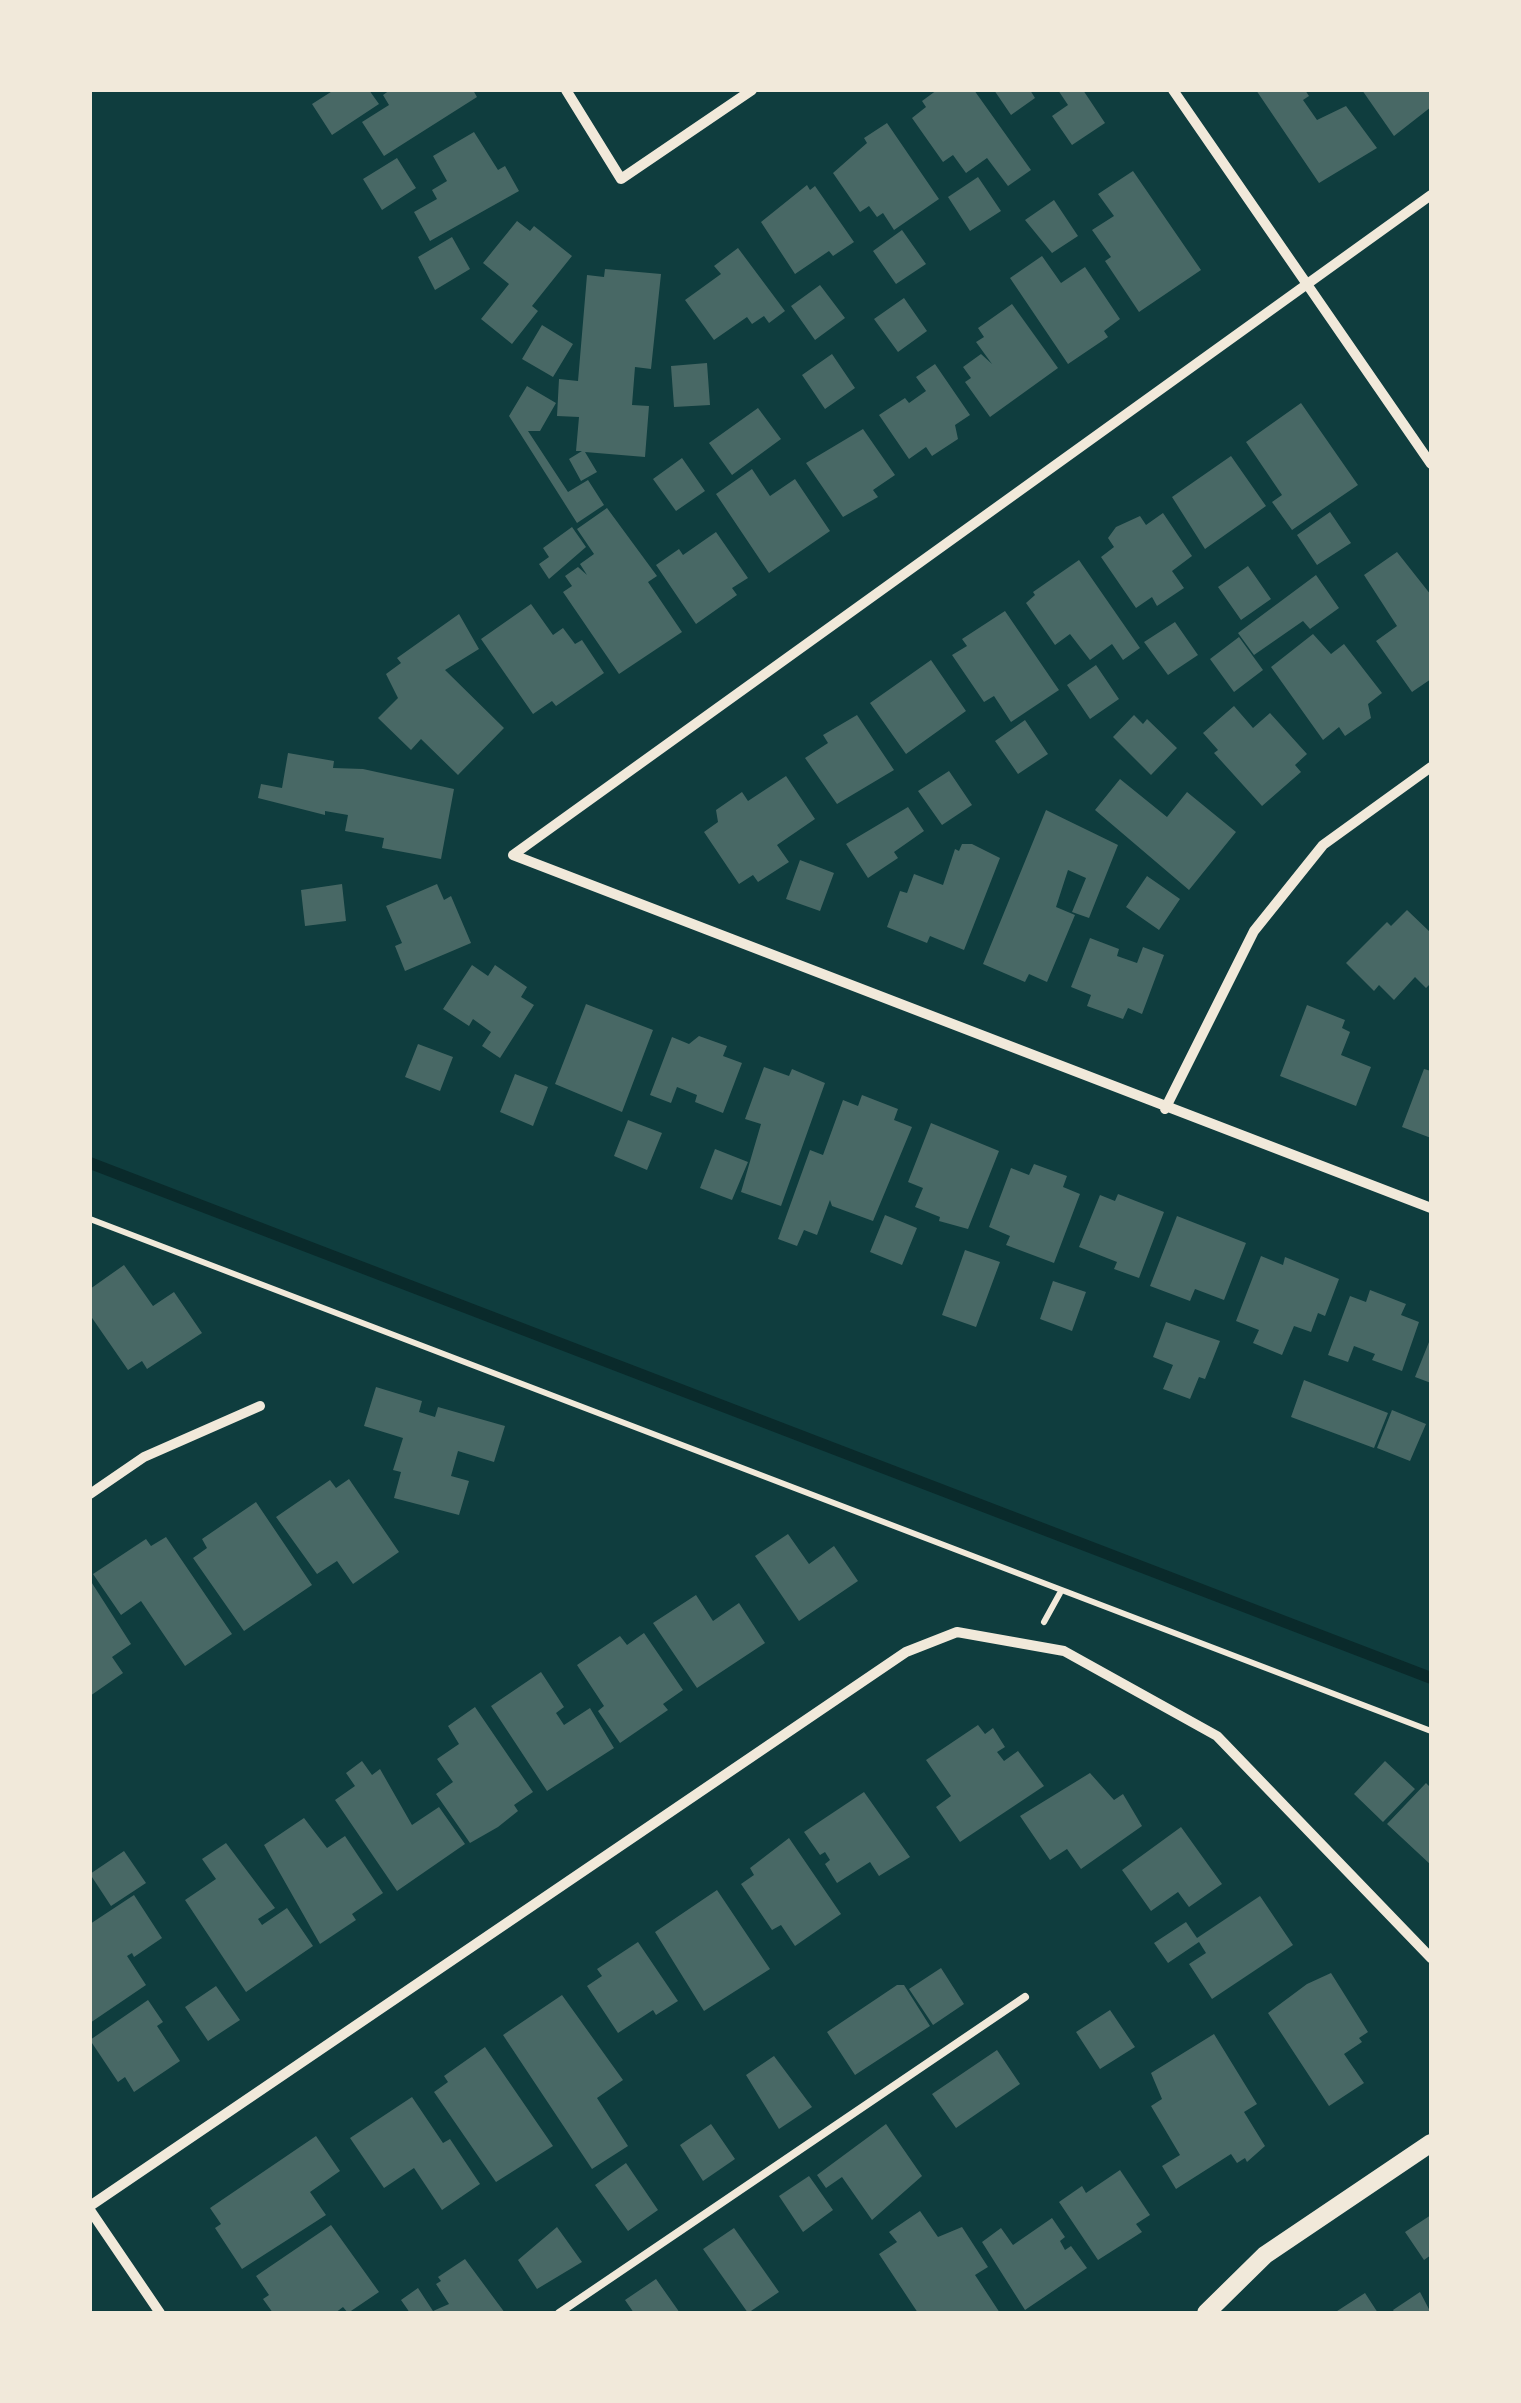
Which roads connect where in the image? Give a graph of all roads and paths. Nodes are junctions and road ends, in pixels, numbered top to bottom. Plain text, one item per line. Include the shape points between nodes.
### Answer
1 (566, 90) edge
2 (752, 90) edge
3 (1173, 90) edge
4 (1431, 195) edge
5 (1306, 281) junction
6 (1431, 464) edge
7 (1431, 767) edge
8 (1165, 1109) junction
9 (1431, 1208) edge
10 (90, 1219) edge
11 (260, 1406) dead end
12 (90, 1494) edge
13 (1060, 1593) junction
14 (1036, 1644) junction
15 (1431, 1731) edge
16 (1431, 1958) edge
17 (1026, 1996) dead end
18 (1431, 2143) edge
19 (90, 2208) edge
20 (160, 2313) edge
21 (558, 2313) edge
22 (1206, 2313) edge

1 - 2 street via 622,179
3 - 5 street
4 - 5 street
5 - 6 street
5 - 8 street via 513,854
7 - 8 street via 1323,845 1254,930
8 - 9 street
10 - 13 path
11 - 12 street via 144,1457
13 - 14 path
13 - 15 path
14 - 16 street via 1064,1651 1217,1736
14 - 19 street via 957,1632 906,1652
17 - 21 lane
18 - 22 street via 1265,2255
19 - 20 street

